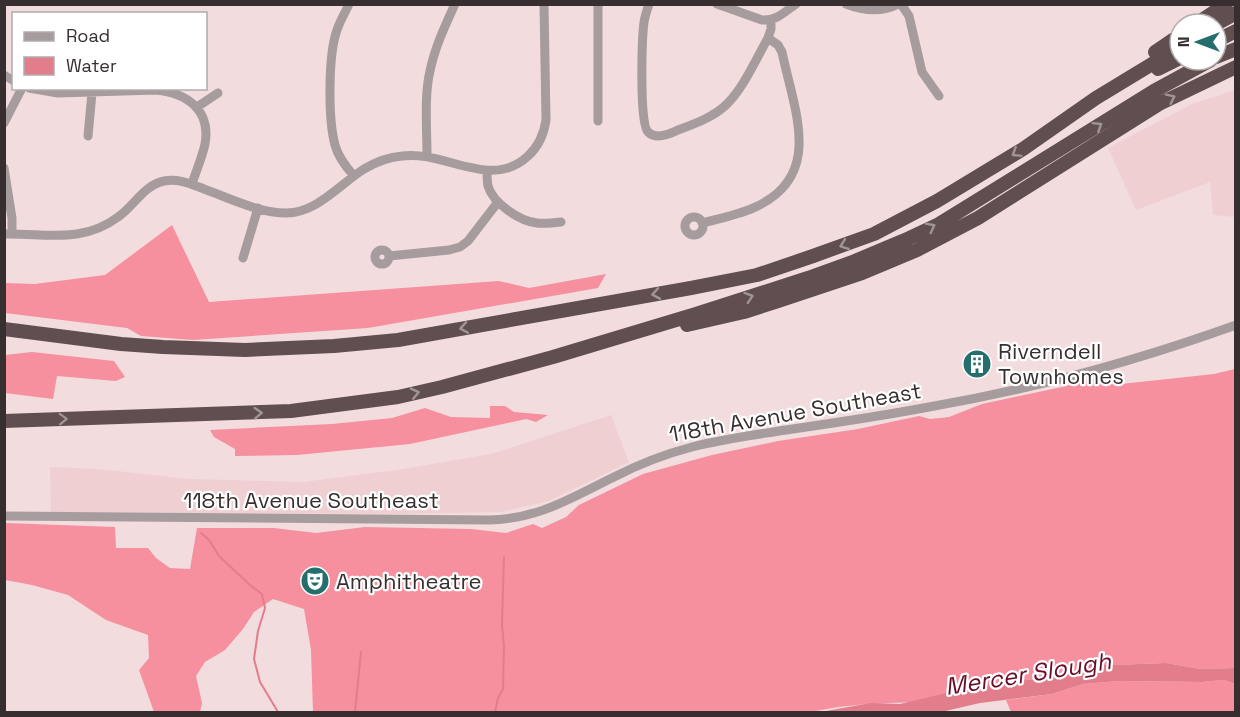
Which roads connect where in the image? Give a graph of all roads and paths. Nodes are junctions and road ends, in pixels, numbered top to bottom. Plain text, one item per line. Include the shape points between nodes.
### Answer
1 (349, 4) edge
2 (455, 4) edge
3 (544, 4) edge
4 (598, 4) edge
5 (649, 4) edge
6 (717, 4) edge
7 (796, 4) edge
8 (846, 4) edge
9 (900, 4) edge
10 (771, 20) junction
11 (768, 38) junction
12 (1168, 43) edge
13 (1168, 53) edge
14 (1168, 64) edge
15 (1236, 68) edge
16 (1189, 72) edge
17 (21, 90) edge
18 (41, 90) edge
19 (92, 93) junction
20 (218, 93) dead end
21 (939, 96) dead end
22 (1096, 98) junction
23 (197, 107) junction
24 (1065, 121) junction
25 (598, 122) dead end
26 (4, 123) edge
27 (88, 136) dead end
28 (427, 156) junction
29 (4, 168) edge
30 (487, 171) junction
31 (354, 176) junction
32 (192, 184) junction
33 (498, 202) junction
34 (258, 208) junction
35 (561, 222) dead end
36 (702, 223) dead end
37 (8, 234) edge
38 (389, 256) dead end
39 (243, 258) dead end
40 (1236, 325) edge
41 (4, 329) edge
42 (553, 357) junction
43 (4, 421) edge
44 (4, 516) edge

1 - 31 street via 334,40 330,86 335,146
2 - 28 street via 429,73
3 - 30 street via 545,129 538,144 520,163
4 - 25 street
5 - 11 street via 643,34 642,113 645,129 655,136 712,115 726,105
6 - 10 street
7 - 10 street
8 - 9 street via 869,11
9 - 21 street via 909,16 922,72
10 - 11 street
11 - 36 street via 782,52 798,121 800,147 793,176 764,203
12 - 24 highway
13 - 22 highway
14 - 22 highway
42 -> 15 highway via 744,312 862,273 917,250 978,218 1159,104
42 -> 16 highway via 808,278 904,240 939,224
17 - 26 street
18 - 19 street
19 - 23 street via 167,91
19 - 27 street
20 - 23 street
22 - 24 highway
23 - 32 street via 202,115 205,142
24 -> 41 highway via 937,201 874,234 757,275 691,288 398,340 289,349 205,350
28 - 30 street
28 - 31 street via 384,159
29 - 37 street via 12,218
30 - 33 street via 488,187
31 - 34 street via 311,207 289,213
32 - 34 street
32 - 37 street via 170,180 153,185 119,216 88,232 63,236
33 - 35 street via 531,222
33 - 38 street via 460,247
34 - 39 street
40 - 44 street, 118th Avenue Southeast via 1082,374 978,398 734,438 684,450 633,468 546,510 510,519
43 -> 42 highway via 310,409 398,397

